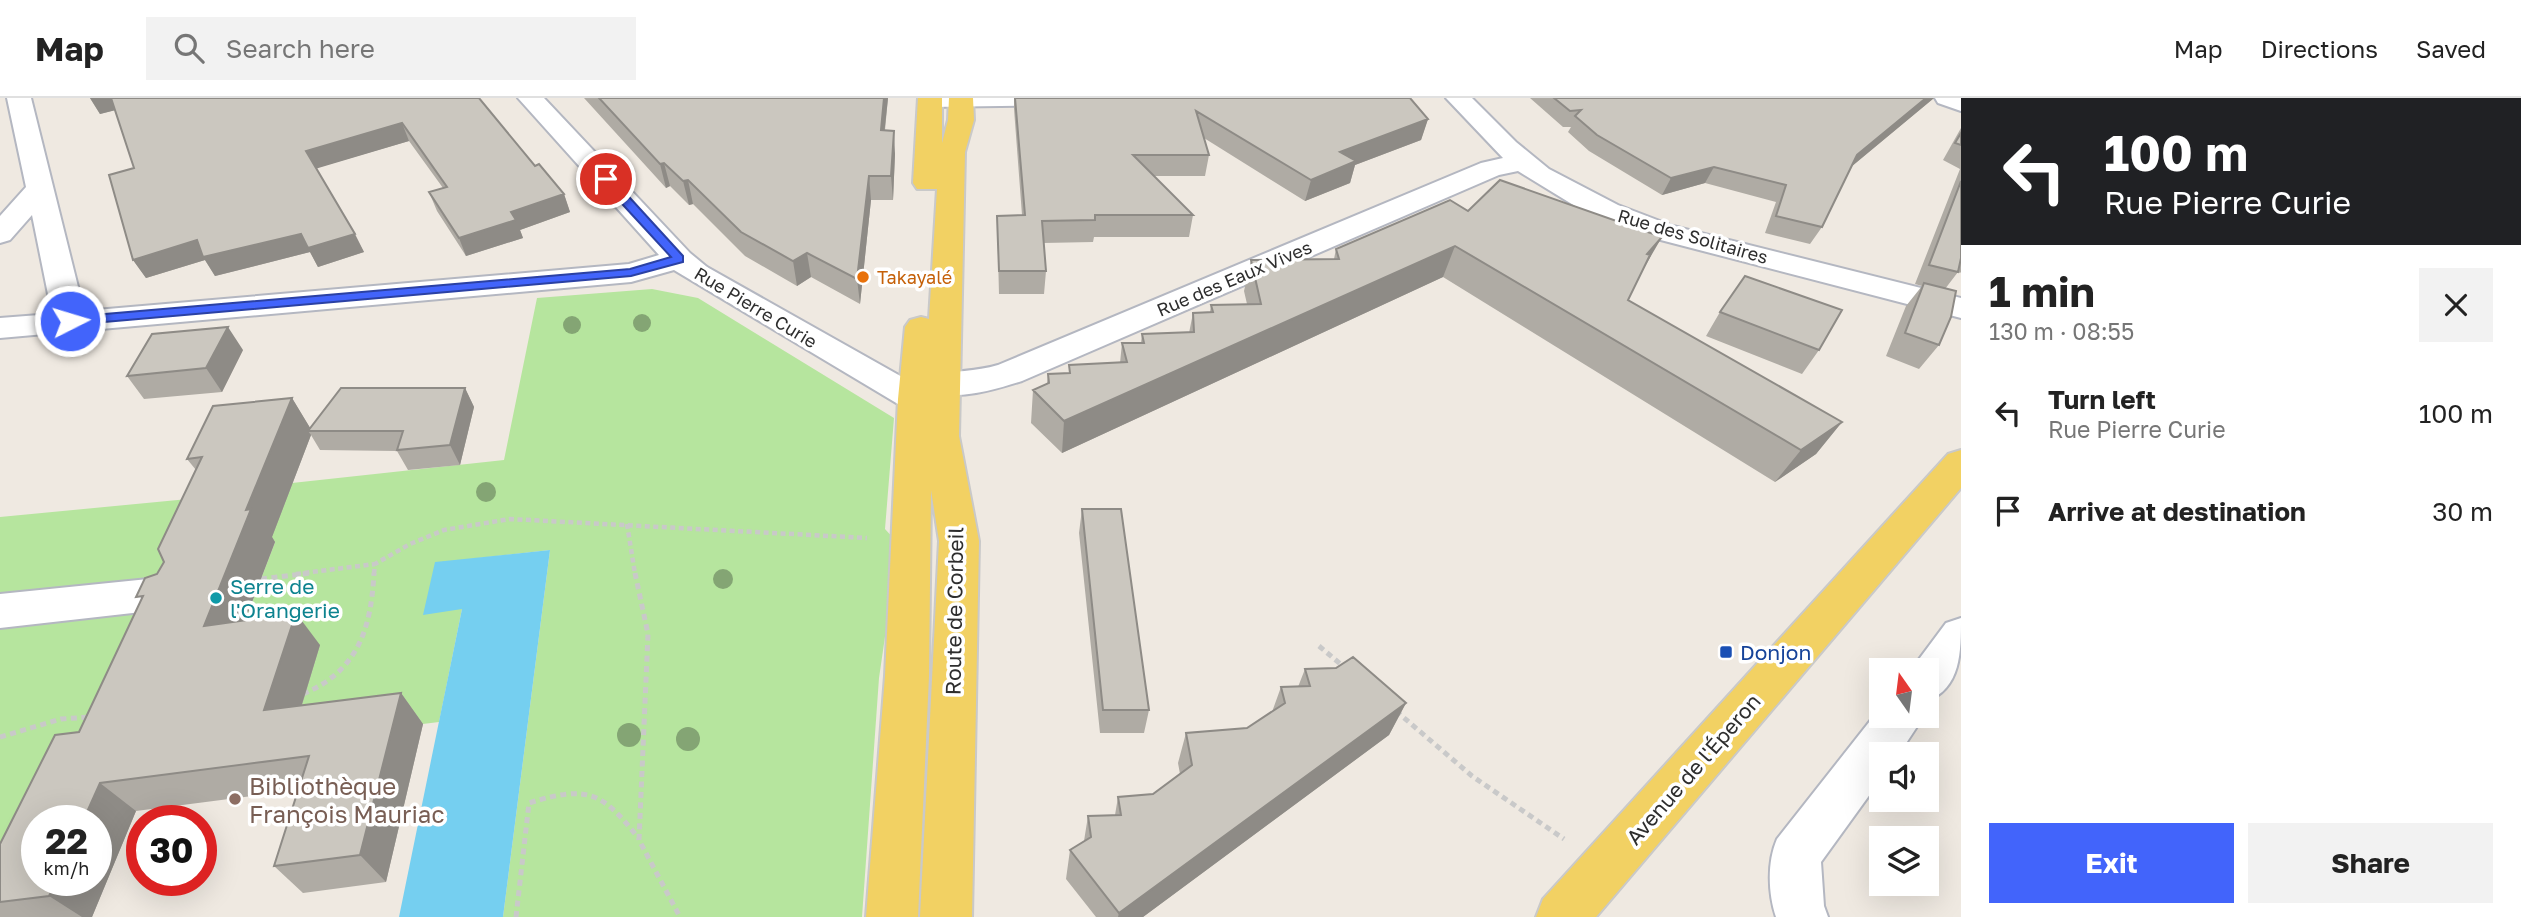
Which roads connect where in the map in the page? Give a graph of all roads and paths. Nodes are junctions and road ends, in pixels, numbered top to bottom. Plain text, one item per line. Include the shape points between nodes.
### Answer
1 (530, 98) edge
2 (1083, 98) edge
3 (1458, 98) edge
4 (1947, 98) edge
5 (946, 99) edge
6 (1961, 104) edge
7 (14, 112) edge
8 (1523, 162) junction
9 (39, 189) junction
10 (0, 234) edge
11 (679, 259) junction
12 (1961, 308) edge
13 (70, 321) junction
14 (0, 328) edge
15 (929, 391) junction
16 (1957, 474) edge
17 (628, 524) junction
18 (911, 541) junction
19 (375, 564) junction
20 (261, 579) dead end
21 (168, 593) edge
22 (0, 611) edge
23 (1961, 635) edge
24 (1320, 646) dead end
25 (1939, 665) edge
26 (1350, 672) edge
27 (294, 696) dead end
28 (1391, 707) edge
29 (99, 716) edge
30 (1892, 728) edge
31 (0, 737) edge
32 (639, 839) junction
33 (1604, 870) junction
34 (516, 917) edge
35 (680, 917) edge
36 (892, 917) edge
37 (946, 917) edge
38 (1562, 917) edge
39 (1802, 917) edge

1 - 11 street, Rue Pierre Curie
2 - 5 street
3 - 8 street, Rue des Solitaires
4 - 6 street
5 - 15 main road, Route de Corbeil via 923,303
7 - 9 street
8 - 12 street, Rue des Solitaires via 1588,203 1663,232
8 - 15 street, Rue des Eaux Vives via 1491,169 1010,373
9 - 10 street
9 - 13 street
11 - 13 street via 631,273
11 - 15 street, Rue Pierre Curie via 696,273
13 - 14 street
15 - 18 main road, Route de Corbeil
15 - 37 main road, Route de Corbeil via 959,541
16 - 33 main road, Avenue de l'Éperon
17 - 18 path
17 - 19 path via 538,516 487,520 409,542
17 - 32 path via 648,634
18 - 36 main road, Route de Corbeil
19 - 20 path
19 - 27 path via 365,636 355,656 334,676
21 - 22 street
23 - 25 street
24 - 26 path
28 - 33 path via 1472,776
29 - 31 path via 61,719
30 - 39 street via 1795,856
32 - 34 path via 621,815 585,790 529,803
32 - 35 path
33 - 38 main road, Avenue de l'Éperon

